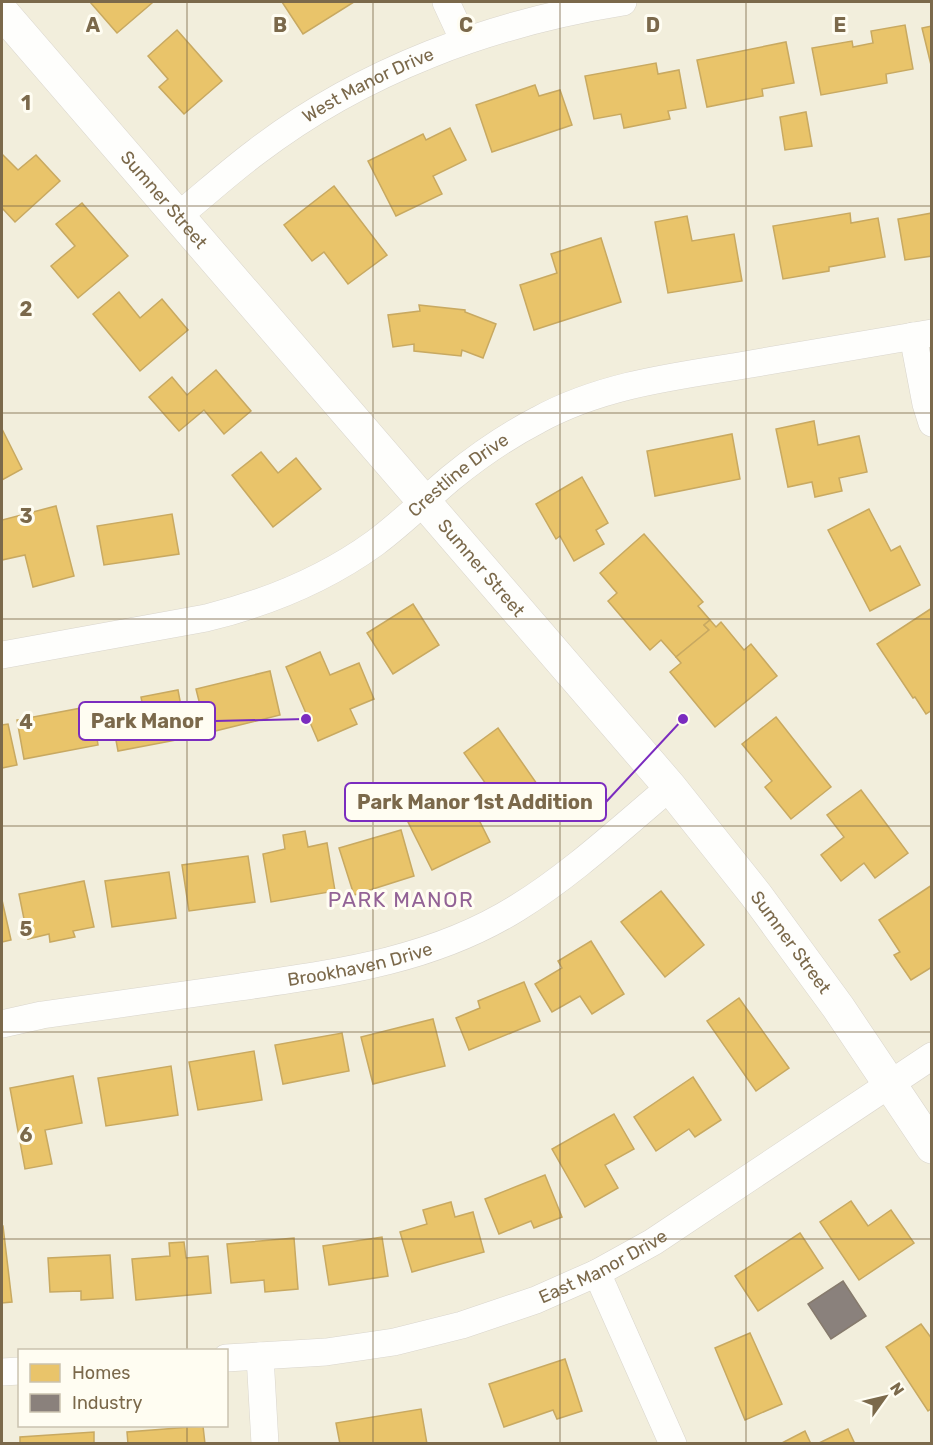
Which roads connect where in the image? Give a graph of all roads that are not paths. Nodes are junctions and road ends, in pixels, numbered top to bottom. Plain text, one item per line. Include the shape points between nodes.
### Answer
1 (446, 2) edge
2 (623, 2) edge
3 (2, 12) edge
4 (464, 41) junction
5 (178, 216) junction
6 (922, 334) edge
7 (932, 423) edge
8 (424, 501) junction
9 (2, 655) edge
10 (670, 787) junction
11 (2, 1024) edge
12 (932, 1056) edge
13 (890, 1084) junction
14 (932, 1147) edge
15 (597, 1273) junction
16 (260, 1356) junction
17 (228, 1358) edge
18 (18, 1371) edge
19 (2, 1372) edge
20 (265, 1443) edge
21 (673, 1443) edge

1 - 4 street
2 - 4 street, West Manor Drive via 568,11
3 - 5 street, Sumner Street
4 - 5 street, West Manor Drive via 389,72 321,108 256,152
5 - 8 street, Sumner Street
6 - 7 street via 926,404
6 - 8 street, Crestline Drive via 637,383 587,398 494,445
8 - 9 street, Crestline Drive via 367,548 287,593 206,618
8 - 10 street, Sumner Street
10 - 11 street, Brookhaven Drive via 566,875 516,909 460,937 403,958 343,972
10 - 13 street, Sumner Street via 756,895
12 - 13 street, East Manor Drive
13 - 14 street, Sumner Street
13 - 15 street, East Manor Drive via 653,1242
15 - 16 street, East Manor Drive via 536,1300 394,1342
15 - 21 street
16 - 17 street, East Manor Drive
16 - 20 street
18 - 19 street

